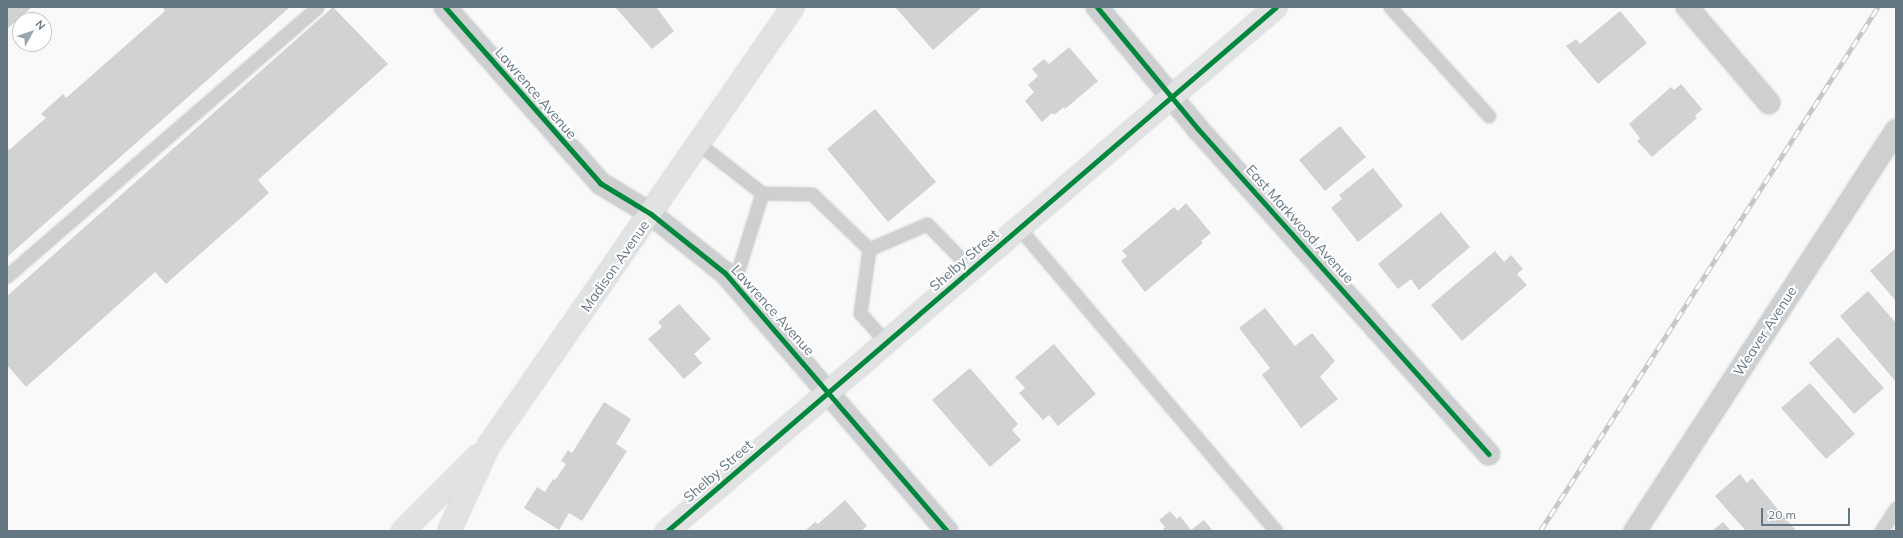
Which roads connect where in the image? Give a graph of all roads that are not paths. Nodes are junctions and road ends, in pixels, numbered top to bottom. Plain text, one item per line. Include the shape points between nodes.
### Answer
1 (317, 7) edge
2 (445, 7) edge
3 (793, 7) edge
4 (1097, 7) edge
5 (1276, 7) edge
6 (1390, 7) edge
7 (1687, 7) edge
8 (1172, 96) junction
9 (1769, 103) dead end
10 (1489, 116) dead end
11 (1896, 132) edge
12 (699, 144) junction
13 (762, 194) junction
14 (651, 214) junction
15 (1019, 228) junction
16 (868, 250) junction
17 (971, 269) junction
18 (7, 276) edge
19 (734, 283) junction
20 (886, 342) junction
21 (829, 392) junction
22 (489, 445) junction
23 (1489, 454) dead end
24 (1896, 508) edge
25 (403, 531) edge
26 (449, 531) edge
27 (668, 531) edge
28 (947, 531) edge
29 (1276, 531) edge
30 (1635, 531) edge
31 (1881, 531) edge

1 - 18 lane
2 - 14 street, Lawrence Avenue via 600,183
3 - 12 main road, Madison Avenue
4 - 8 street, East Markwood Avenue
5 - 8 main road, Shelby Street
6 - 10 lane
7 - 9 street
8 - 15 main road, Shelby Street
8 - 23 street, East Markwood Avenue
11 - 30 street, Weaver Avenue
12 - 13 lane
12 - 14 main road, Madison Avenue
13 - 16 lane via 812,194
13 - 19 lane
14 - 19 street, Lawrence Avenue
14 - 22 main road, Madison Avenue
15 - 17 main road, Shelby Street
15 - 29 lane
16 - 17 lane via 927,224
16 - 20 lane via 860,313
17 - 20 main road, Shelby Street
19 - 21 street, Lawrence Avenue
20 - 21 main road, Shelby Street
21 - 27 main road, Shelby Street
21 - 28 street, Lawrence Avenue
22 - 25 main road, Madison Avenue
22 - 26 main road, Madison Avenue
24 - 31 lane

